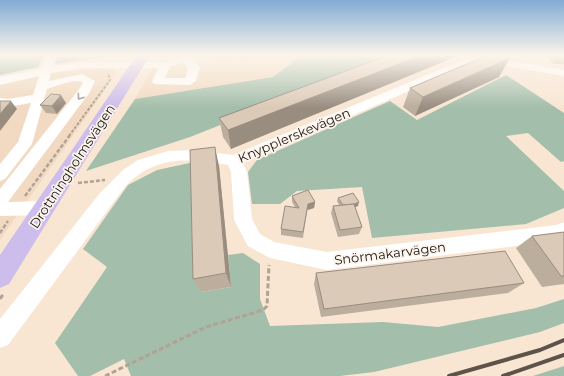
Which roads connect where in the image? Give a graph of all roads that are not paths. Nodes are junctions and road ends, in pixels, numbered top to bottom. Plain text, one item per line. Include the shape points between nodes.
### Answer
1 (39, 73) edge
2 (46, 73) edge
3 (127, 73) edge
4 (162, 73) edge
5 (192, 73) edge
6 (439, 73) edge
7 (0, 81) edge
8 (41, 92) junction
9 (0, 102) edge
10 (234, 161) junction
11 (0, 175) edge
12 (0, 200) edge
13 (31, 207) junction
14 (0, 209) edge
15 (564, 230) edge
16 (0, 252) edge
17 (0, 276) edge
18 (0, 337) edge

1 - 7 street
2 - 8 street
3 - 13 main road, Drottningholmsvägen
4 - 5 street via 158,82 190,81
6 - 10 street, Knypplerskevägen
8 - 9 street via 7,103
8 - 11 street via 25,144
8 -> 12 street via 68,79 82,77 89,81 12,188
10 - 15 street, Snörmakarvägen via 239,172 243,220 254,240 270,250 326,261
10 - 18 street, Knypplerskevägen via 201,156 169,156 134,170 121,181
13 - 14 street
13 - 16 main road, Drottningholmsvägen
13 - 17 main road, Drottningholmsvägen

